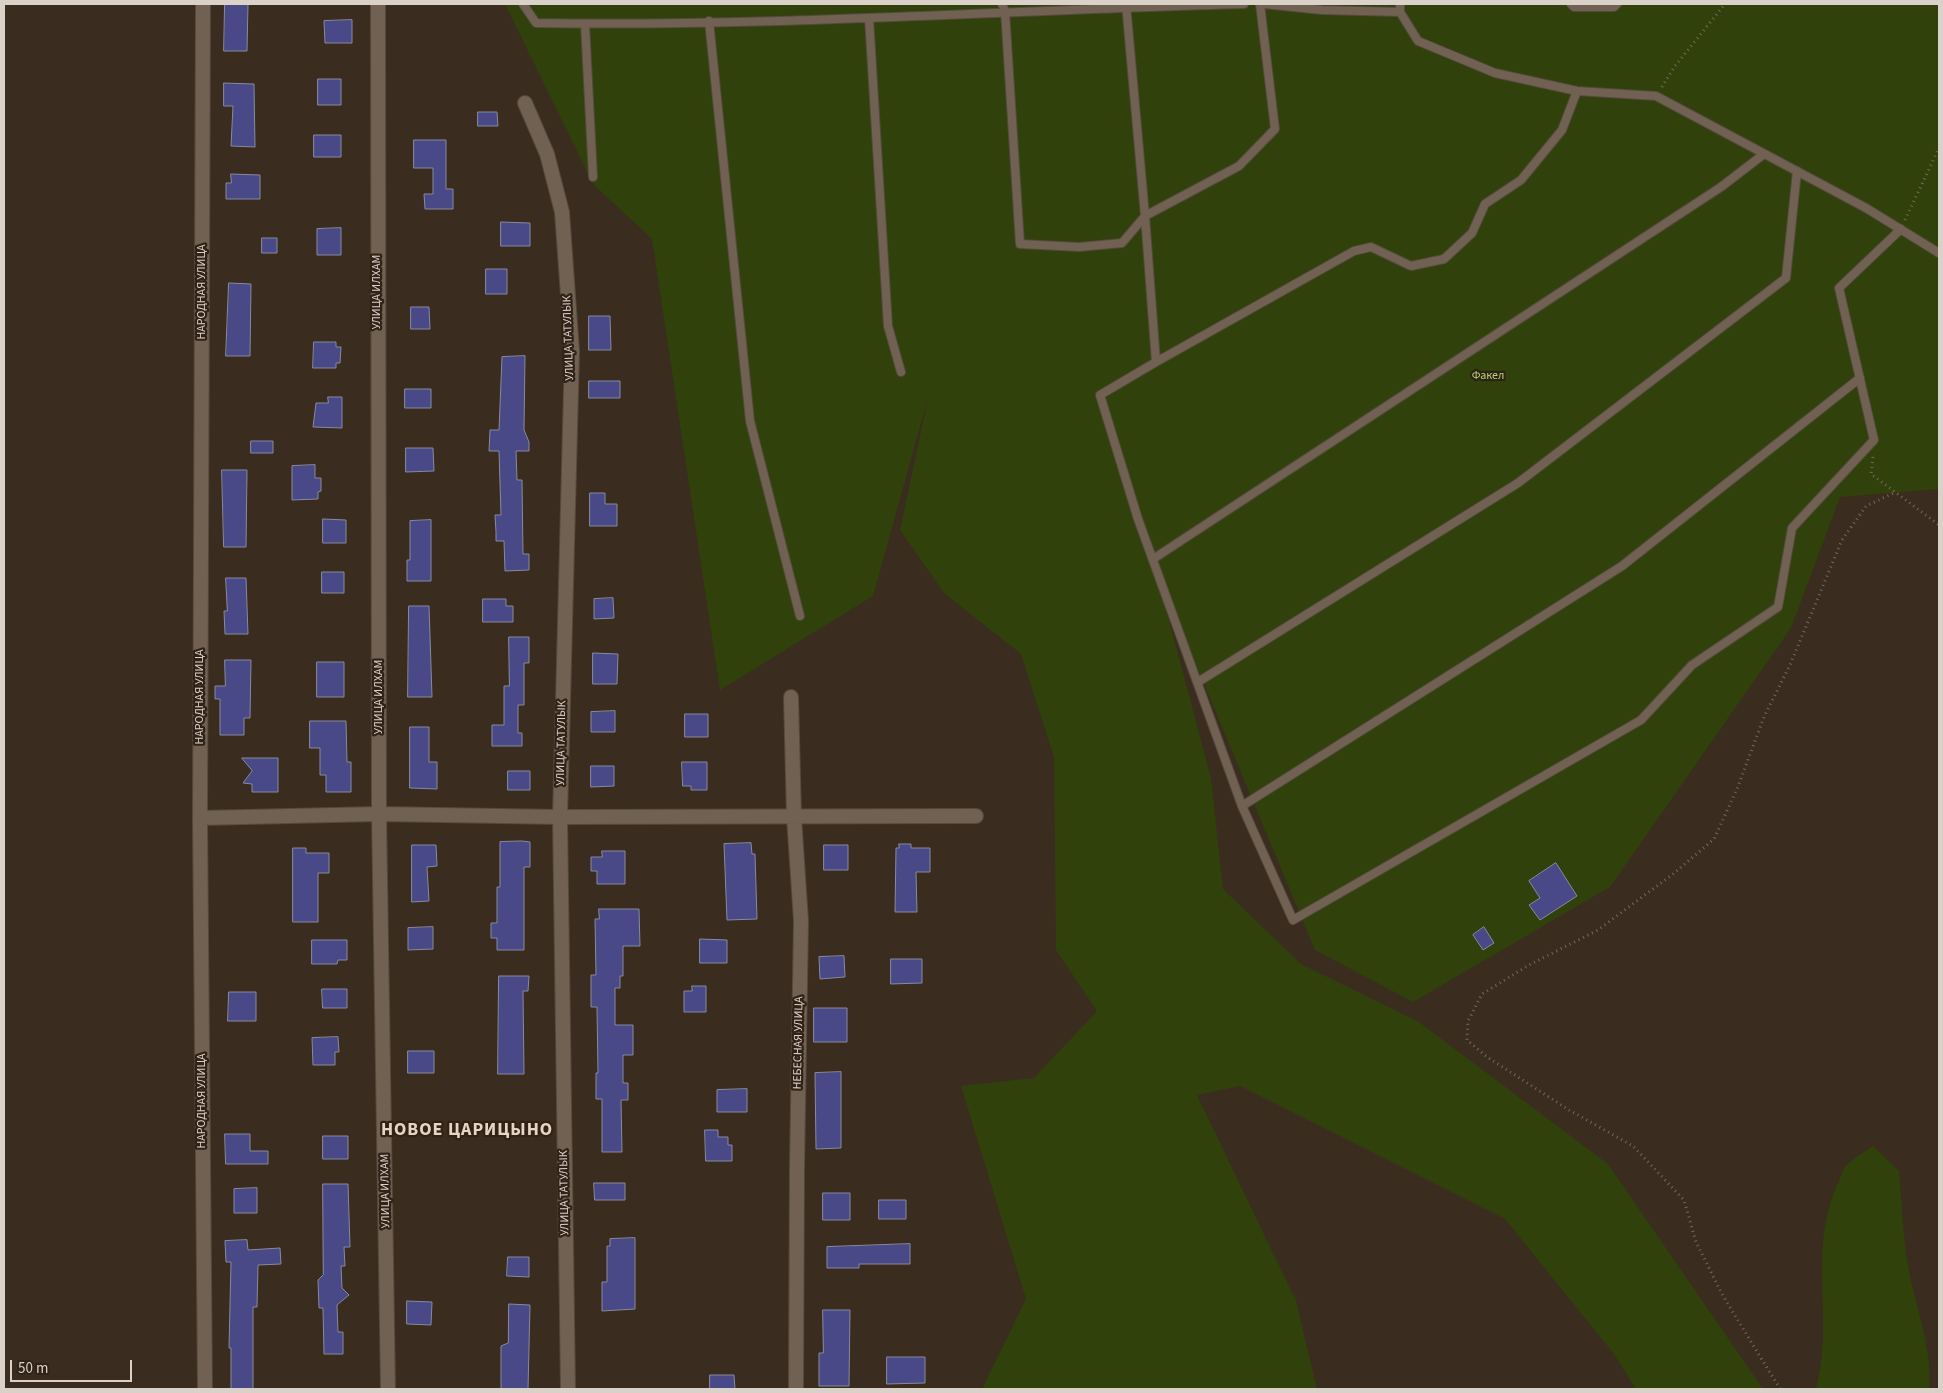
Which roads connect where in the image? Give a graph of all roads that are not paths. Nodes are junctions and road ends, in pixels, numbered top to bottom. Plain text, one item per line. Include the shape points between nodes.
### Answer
1 (203, 4) edge
2 (378, 4) edge
3 (522, 4) edge
4 (1244, 4) edge
5 (1260, 4) edge
6 (1264, 4) edge
7 (1571, 4) edge
8 (1126, 5) edge
9 (1615, 5) edge
10 (1003, 8) edge
11 (1400, 8) edge
12 (869, 18) junction
13 (709, 21) junction
14 (585, 24) junction
15 (1577, 91) junction
16 (525, 103) dead end
17 (1764, 154) junction
18 (1796, 171) junction
19 (592, 177) dead end
20 (1145, 216) junction
21 (1901, 229) junction
22 (1939, 253) edge
23 (1156, 362) junction
24 (901, 372) dead end
25 (1860, 378) junction
26 (1153, 559) junction
27 (800, 616) dead end
28 (1198, 682) junction
29 (790, 698) dead end
30 (1242, 806) junction
31 (379, 814) junction
32 (976, 816) dead end
33 (560, 817) junction
34 (794, 817) junction
35 (200, 818) junction
36 (205, 1389) edge
37 (388, 1389) edge
38 (568, 1389) edge
39 (796, 1389) edge

1 - 35 street, НАРОДНАЯ УЛИЦА
2 - 31 street, УЛИЦА ИЛХАМ
3 - 14 lane via 536,23
4 - 8 lane
5 - 20 lane via 1275,128 1239,166
6 - 11 lane via 1322,10
7 - 9 lane via 1574,7
8 - 10 lane
8 - 20 lane
10 - 12 lane
10 - 20 lane via 1020,244 1079,247 1122,243
11 - 15 lane via 1418,41 1495,73
12 - 13 lane
12 - 24 lane via 888,326
13 - 14 lane
13 - 27 lane via 750,421
14 - 19 lane
15 - 17 lane via 1656,96
15 - 23 lane via 1562,130 1521,180 1485,204 1472,233 1444,259 1411,266 1371,247 1354,251
16 - 33 street, УЛИЦА ТАТУЛЫК via 547,154 562,212 572,351
17 - 18 lane
17 - 26 lane via 1721,187
18 - 21 lane
18 - 28 lane via 1786,278 1518,483
20 - 23 lane
21 - 22 lane
21 - 25 lane via 1840,288
23 - 26 lane via 1100,394
25 - 30 lane via 1622,566
25 - 30 lane via 1874,440 1792,528 1778,607 1692,664 1641,720 1293,920
26 - 28 lane
28 - 30 lane
29 - 34 street, НЕБЕСНАЯ УЛИЦА
31 - 33 street
31 - 35 street
31 - 37 street, УЛИЦА ИЛХАМ
32 - 34 street
33 - 34 street
33 - 38 street, УЛИЦА ТАТУЛЫК
34 - 39 street, НЕБЕСНАЯ УЛИЦА via 801,921
35 - 36 street, НАРОДНАЯ УЛИЦА

